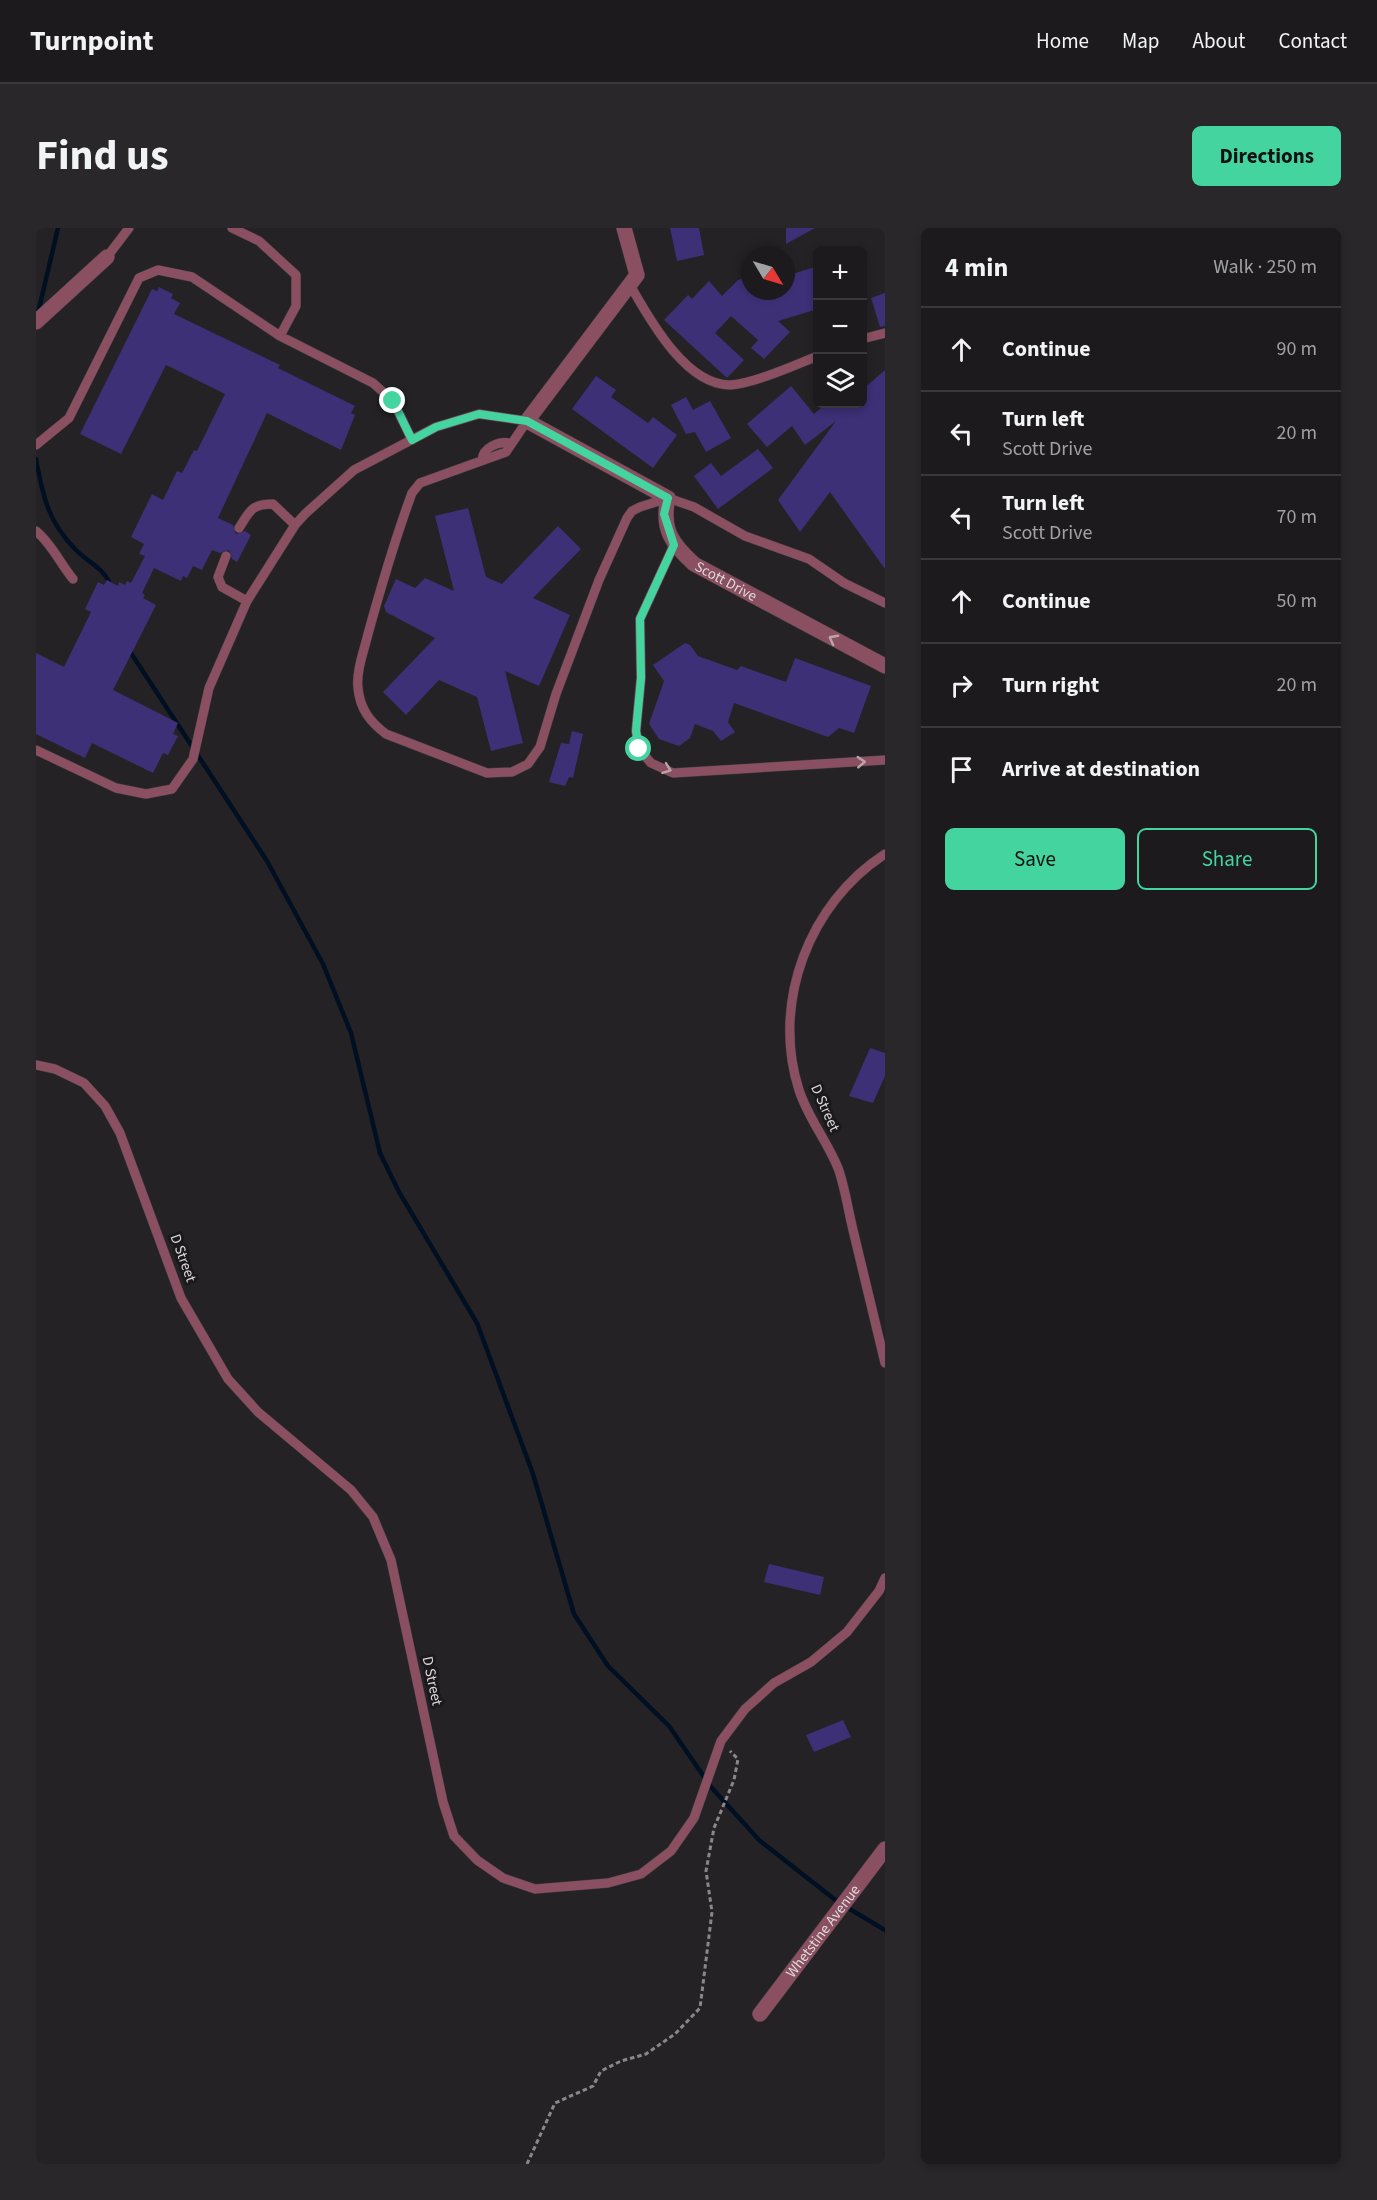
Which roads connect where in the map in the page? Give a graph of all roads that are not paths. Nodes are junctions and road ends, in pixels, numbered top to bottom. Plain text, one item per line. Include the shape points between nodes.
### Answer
1 (129, 228) edge
2 (232, 228) edge
3 (624, 228) edge
4 (107, 257) joint
5 (630, 285) junction
6 (36, 322) edge
7 (885, 333) edge
8 (280, 336) junction
9 (867, 338) edge
10 (813, 358) edge
11 (527, 421) junction
12 (412, 440) junction
13 (36, 445) edge
14 (668, 498) junction
15 (295, 525) junction
16 (239, 528) dead end
17 (36, 531) edge
18 (674, 545) junction
19 (226, 556) dead end
20 (73, 579) dead end
21 (247, 601) junction
22 (885, 603) edge
23 (885, 666) edge
24 (36, 750) edge
25 (885, 760) edge
26 (885, 854) edge
27 (36, 1065) edge
28 (885, 1363) edge
29 (885, 1578) edge
30 (885, 1849) edge
31 (760, 2014) dead end

1 - 4 lane
2 - 8 lane via 259,241 296,275 296,306
3 - 5 street via 637,275
4 - 6 street
5 - 10 lane via 658,334 696,372 714,382 731,385
5 - 11 street
7 - 9 lane
8 - 12 lane via 373,383 393,401
8 - 13 lane via 192,277 158,270 139,278 69,418
11 - 12 lane via 479,414 436,427
11 - 14 street
11 - 14 lane via 510,443 499,442 485,451 482,460 420,483 412,493 360,666 358,687 363,709 386,734 487,772 512,772 528,765 540,747 587,611 627,518 640,507
12 - 15 lane via 354,470
14 - 18 street, Scott Drive via 664,514
14 - 22 lane via 694,507 745,536 796,553
15 - 16 lane via 273,504 258,504
15 - 21 lane
17 - 20 lane
23 -> 18 street, Scott Drive via 694,564
18 -> 25 lane via 640,619 641,678 636,731 639,749 651,763 673,773
19 - 21 lane via 218,577 222,586
21 - 24 lane via 209,688 193,759 172,789 146,794 116,788
26 - 28 lane, D Street via 832,901 809,940 792,999 791,1043 799,1089 838,1168
27 - 29 lane, D Street via 84,1083 105,1106 120,1133 181,1298 228,1379 258,1412 351,1490 373,1517 391,1560 443,1802 454,1836 477,1860 503,1878 536,1889 608,1883 641,1874 671,1851 694,1818 721,1741 745,1709 774,1683 811,1662 847,1632
30 - 31 street, Whetstine Avenue

